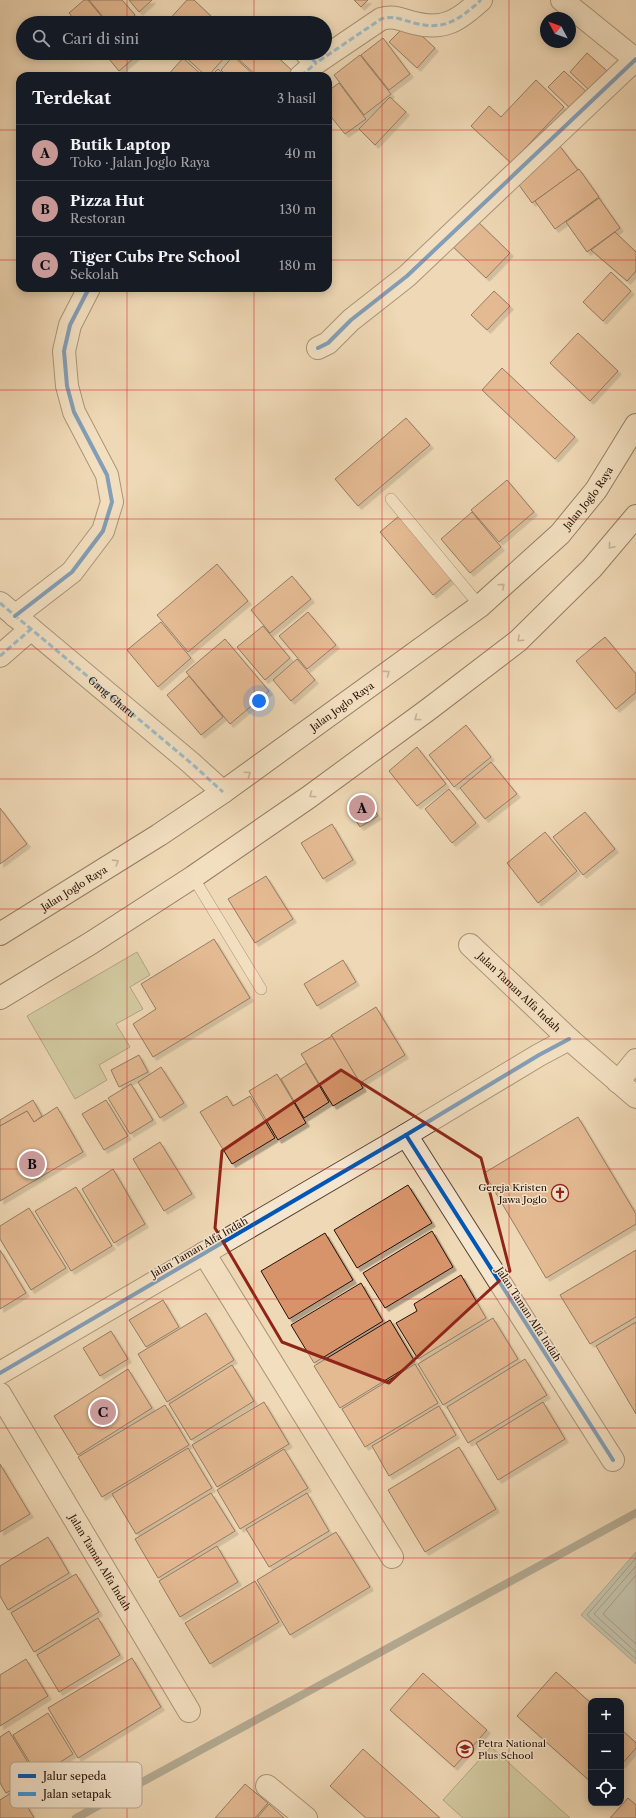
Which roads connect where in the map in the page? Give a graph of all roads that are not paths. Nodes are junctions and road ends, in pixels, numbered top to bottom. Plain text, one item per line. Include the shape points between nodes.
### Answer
1 (481, 0) edge
2 (562, 0) edge
3 (332, 49) edge
4 (636, 60) edge
5 (87, 292) edge
6 (318, 348) dead end
7 (636, 425) edge
8 (391, 499) dead end
9 (636, 516) edge
10 (480, 606) junction
11 (15, 616) edge
12 (0, 656) edge
13 (223, 792) junction
14 (193, 878) junction
15 (0, 934) edge
16 (470, 945) dead end
17 (261, 989) dead end
18 (0, 998) edge
19 (569, 1039) junction
20 (636, 1060) edge
21 (618, 1082) junction
22 (636, 1097) edge
23 (406, 1135) junction
24 (204, 1253) junction
25 (0, 1373) edge
26 (0, 1394) edge
27 (613, 1460) dead end
28 (392, 1557) dead end
29 (189, 1711) dead end
30 (267, 1786) dead end
31 (306, 1818) edge

1 - 3 street via 464,15 448,24 431,27 396,17 381,19
2 - 4 street
4 - 6 street via 407,276 351,320 328,343
5 - 11 street via 70,325 64,351 67,379 74,412 107,475 112,502 103,531 72,572
10 -> 7 street, Jalan Joglo Raya via 560,534 596,490
8 - 10 lane
9 -> 14 street via 592,568 518,641 310,797
13 -> 10 street, Jalan Joglo Raya
11 - 12 street
11 - 13 street, Gang Gharu
15 -> 13 street, Jalan Joglo Raya
14 - 17 lane
14 - 18 street
16 - 19 street, Jalan Taman Alfa Indah
19 - 21 street, Jalan Taman Alfa Indah
19 - 23 street, Jalan Taman Alfa Indah
20 - 21 street
21 - 22 street, Jalan Taman Alfa Indah
23 - 24 street, Jalan Taman Alfa Indah
23 - 27 street, Jalan Taman Alfa Indah
24 - 25 street, Jalan Taman Alfa Indah
24 - 28 street, Jalan Taman Alfa Indah
26 - 29 street, Jalan Taman Alfa Indah
30 - 31 street

